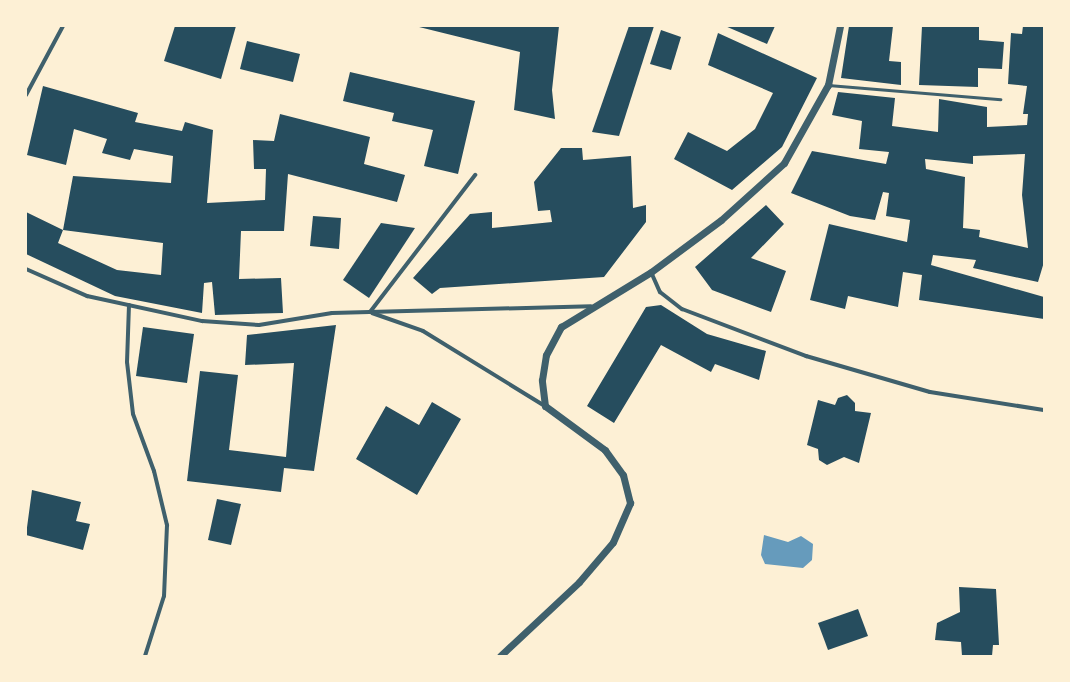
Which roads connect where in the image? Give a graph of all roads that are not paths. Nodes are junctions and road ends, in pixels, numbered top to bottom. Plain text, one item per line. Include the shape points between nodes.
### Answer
1 (63, 26) edge
2 (840, 26) edge
3 (828, 84) junction
4 (26, 95) edge
5 (1000, 99) dead end
6 (475, 175) dead end
7 (26, 269) edge
8 (651, 272) junction
9 (129, 306) junction
10 (592, 306) junction
11 (370, 312) junction
12 (545, 406) junction
13 (1044, 410) edge
14 (145, 656) edge
15 (500, 656) edge

1 - 4 street
2 - 3 street
3 - 5 lane
3 - 8 street via 784,163 721,220
6 - 11 street
7 - 9 street via 87,296
8 - 10 street
8 - 13 street via 660,292 682,309 806,356 930,392
9 - 11 street via 202,321 258,325 332,313
9 - 14 street via 127,362 133,414 154,471 167,525 164,596
10 - 11 street
10 - 12 street via 561,327 546,355 542,380
11 - 12 street via 423,331
12 - 15 street via 605,450 623,475 630,503 614,542 579,582

